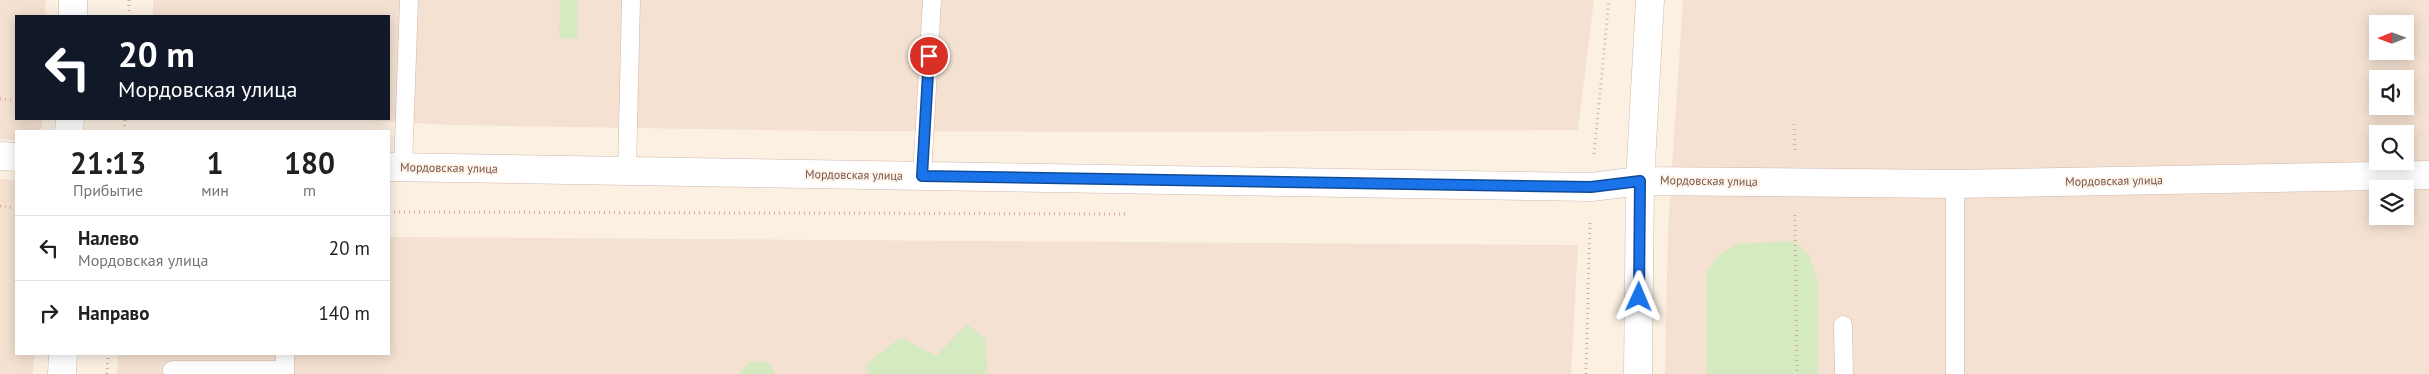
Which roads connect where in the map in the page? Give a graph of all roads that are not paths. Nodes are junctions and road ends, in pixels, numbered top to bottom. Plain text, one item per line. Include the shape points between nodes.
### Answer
1 (73, 0) edge
2 (409, 0) edge
3 (631, 0) edge
4 (932, 0) edge
5 (1650, 0) edge
6 (73, 15) edge
7 (0, 156) edge
8 (15, 157) edge
9 (396, 167) edge
10 (627, 171) junction
11 (2429, 175) edge
12 (922, 176) junction
13 (1640, 181) junction
14 (1955, 184) junction
15 (1843, 324) dead end
16 (63, 355) edge
17 (285, 366) edge
18 (172, 370) dead end
19 (62, 374) edge
20 (1638, 374) edge
21 (1844, 374) edge
22 (1955, 374) edge

1 - 6 street
2 - 9 lane
3 - 10 lane
4 - 12 lane
5 - 13 street
7 - 8 street
9 - 10 street, Мордовская улица
10 - 12 street, Мордовская улица
11 - 14 street, Мордовская улица
12 - 13 street, Мордовская улица via 1591,187
13 - 14 street, Мордовская улица
13 - 20 street
14 - 22 lane
15 - 21 lane
16 - 19 street
17 - 18 lane

